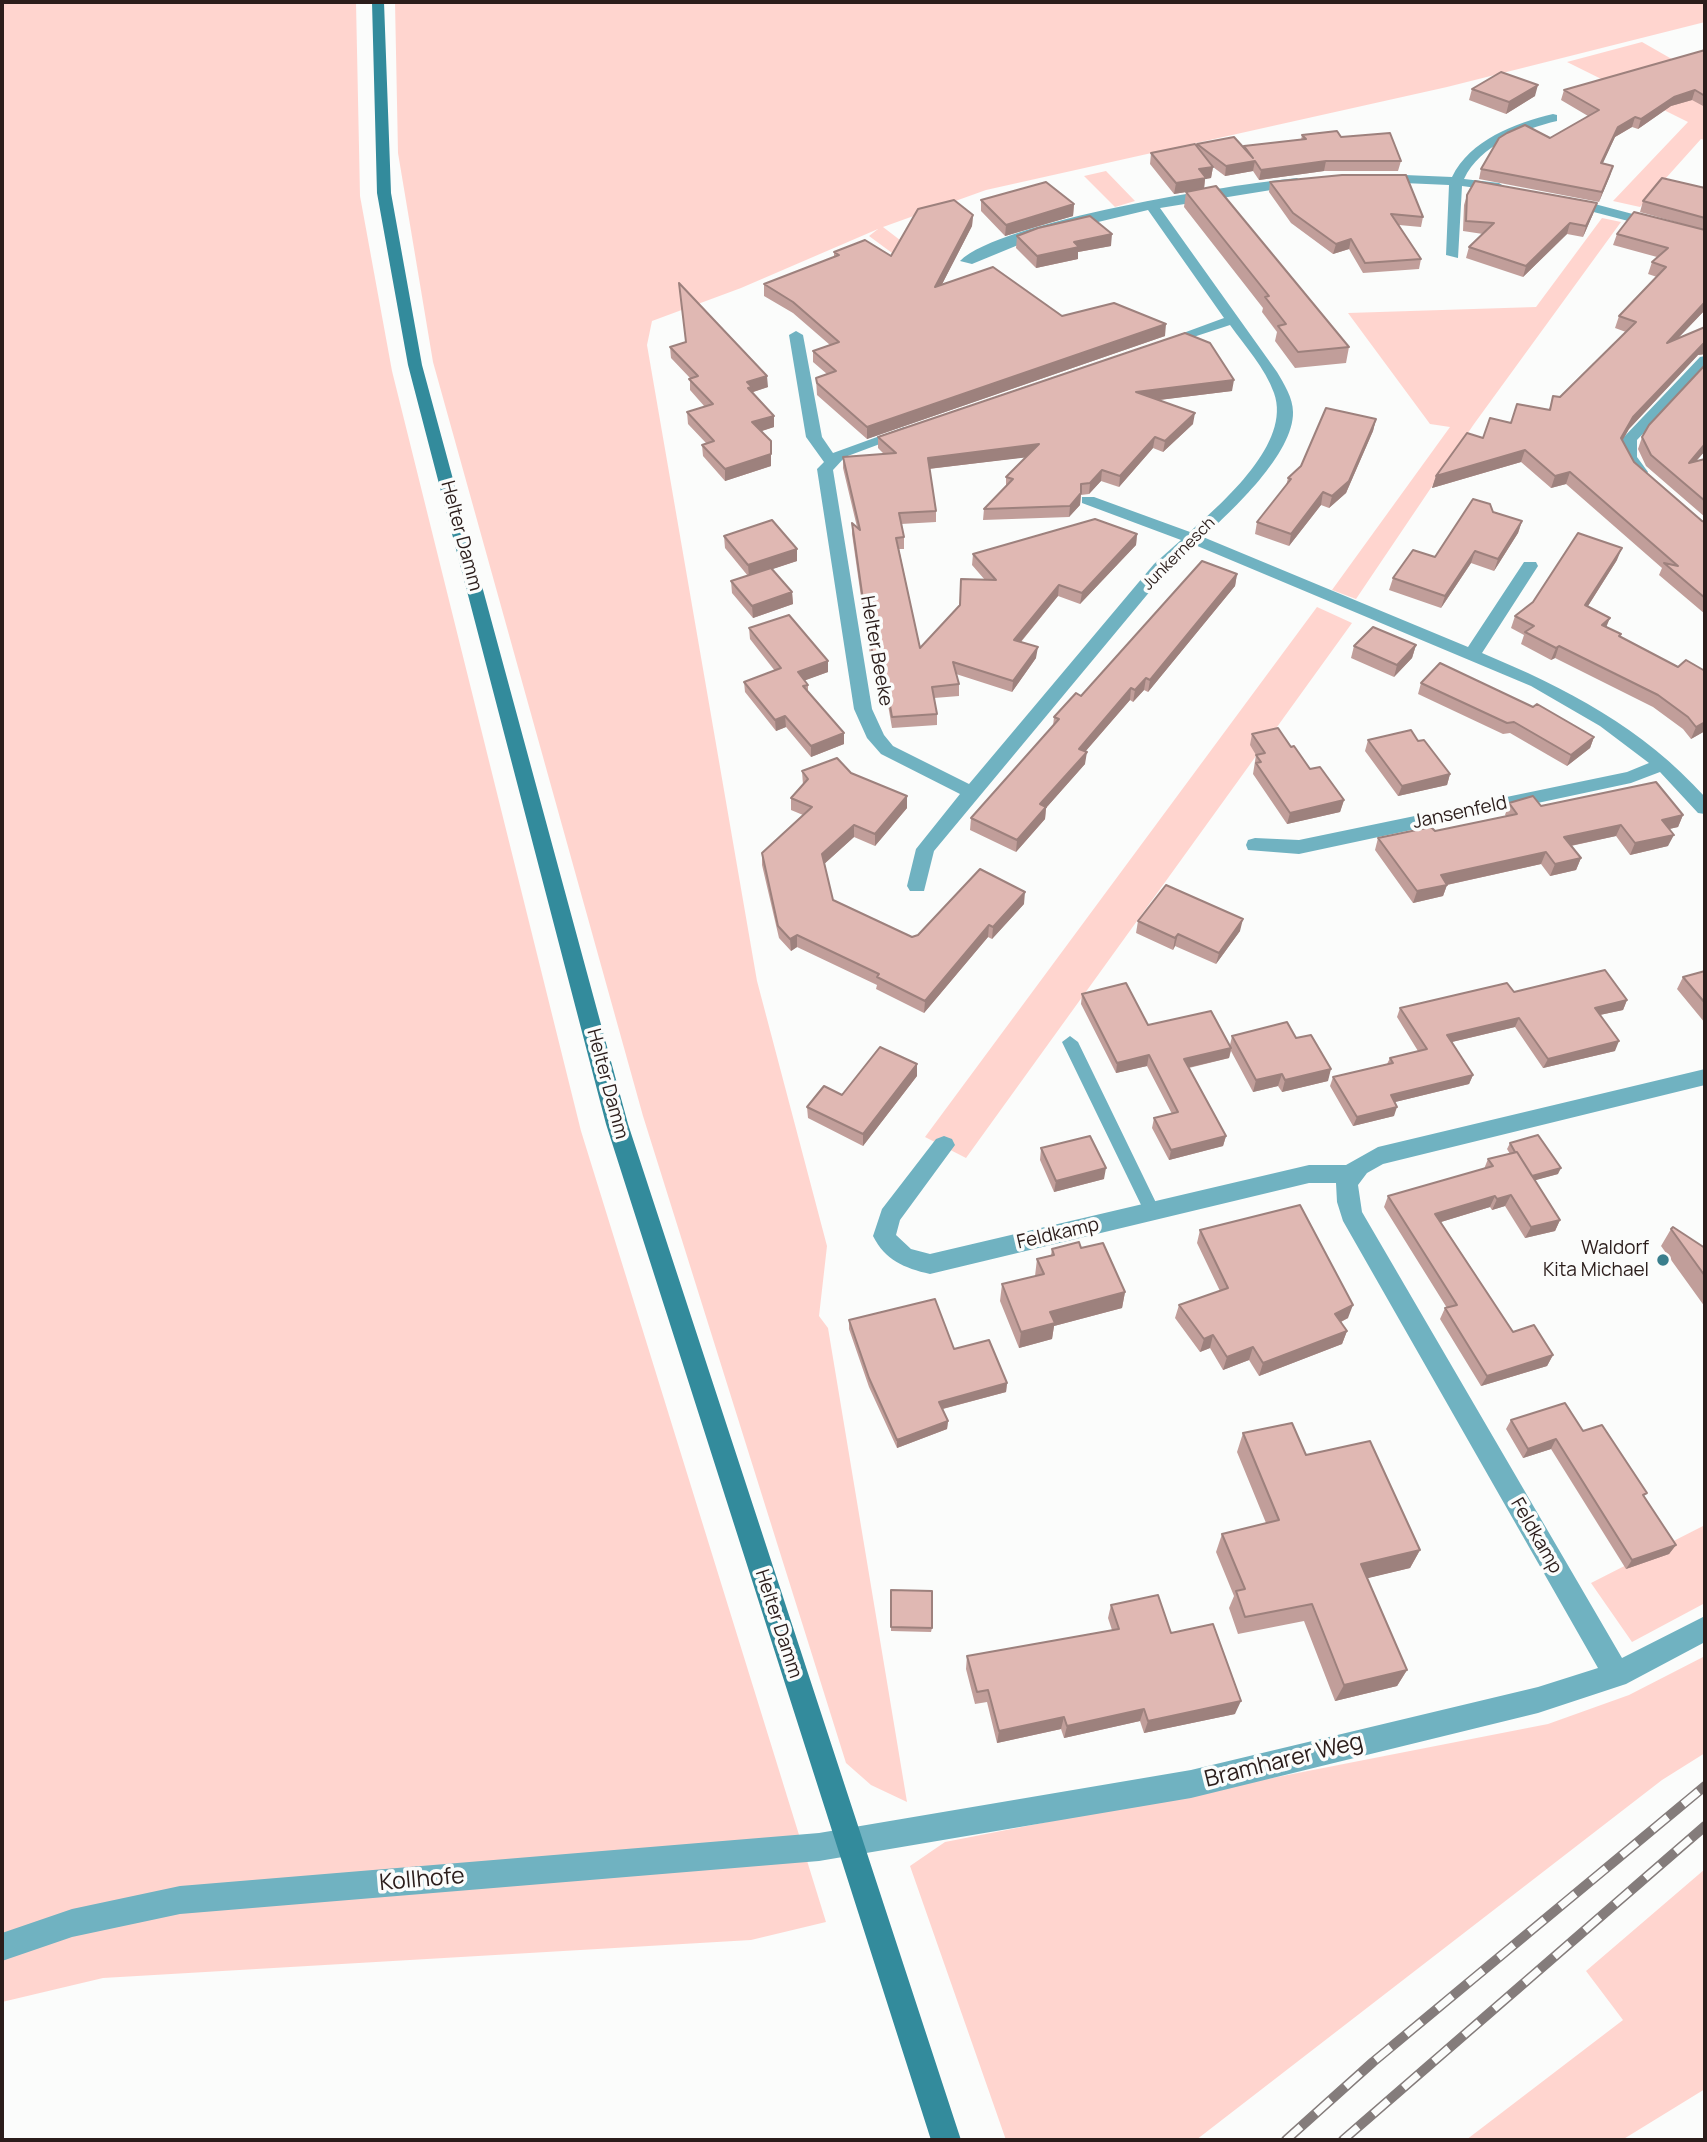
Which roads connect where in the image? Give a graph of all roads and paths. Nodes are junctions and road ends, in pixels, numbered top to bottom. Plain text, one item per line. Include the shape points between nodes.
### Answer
1 (378, 2) edge
2 (1553, 118) dead end
3 (1363, 178) edge
4 (1311, 181) edge
5 (1456, 181) junction
6 (1511, 189) edge
7 (1560, 199) edge
8 (1153, 207) junction
9 (1705, 237) edge
10 (1452, 256) dead end
11 (967, 261) dead end
12 (1232, 320) junction
13 (796, 335) dead end
14 (1154, 346) edge
15 (1705, 360) edge
16 (920, 426) edge
17 (831, 461) junction
18 (1657, 487) edge
19 (1088, 500) edge
20 (1194, 539) junction
21 (1530, 566) dead end
22 (1473, 653) junction
23 (1662, 764) junction
24 (973, 793) junction
25 (1705, 808) edge
26 (1255, 845) dead end
27 (917, 886) dead end
28 (1070, 1042) dead end
29 (1705, 1077) edge
30 (944, 1145) dead end
31 (1349, 1174) junction
32 (1152, 1211) junction
33 (1705, 1628) edge
34 (1616, 1675) junction
35 (848, 1841) junction
36 (2, 1947) edge
37 (946, 2140) edge

1 - 35 street, Helter Damm via 382,168 415,365 617,1124
2 - 5 street via 1529,122 1475,155
3 - 5 street
4 - 8 street via 1265,185
5 - 6 street
5 - 10 street
7 - 9 street
8 - 11 street via 1024,236
8 - 12 street, Junkernesch
12 - 14 street
12 - 20 street, Junkernesch via 1270,372 1286,411 1269,457
13 - 17 street via 814,437
15 - 18 street via 1630,439 1629,458
16 - 17 street
17 - 24 street, Helter Beeke via 825,479 869,725 887,750
19 - 20 street
20 - 22 street
20 - 24 street, Junkernesch via 1160,568
21 - 22 street
22 - 23 street via 1591,709
23 - 25 street
23 - 26 street, Jansenfeld via 1630,777 1299,847
24 - 27 street, Junkernesch via 925,849
28 - 32 lane
29 - 31 street via 1378,1156
30 - 32 street, Feldkamp via 890,1216 884,1236 892,1250 907,1260 930,1264
31 - 32 street, Feldkamp via 1309,1174
31 - 34 street, Feldkamp via 1345,1193 1351,1214
33 - 34 street, Bramharer Weg
34 - 35 street, Bramharer Weg via 1538,1700 1191,1784
35 - 36 street, Kollhofe via 180,1900 72,1923
35 - 37 street, Helter Damm

